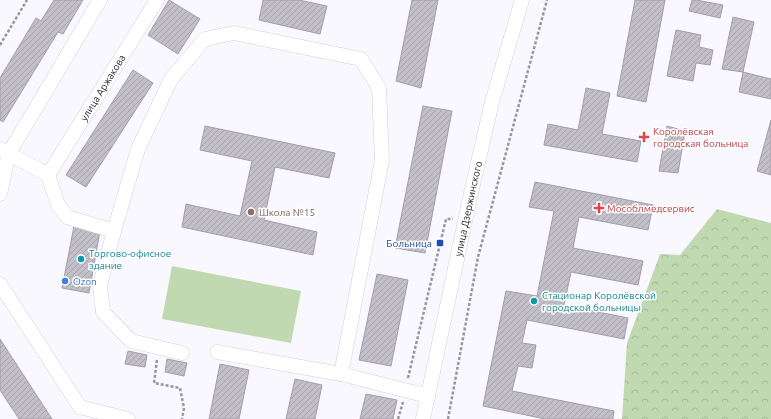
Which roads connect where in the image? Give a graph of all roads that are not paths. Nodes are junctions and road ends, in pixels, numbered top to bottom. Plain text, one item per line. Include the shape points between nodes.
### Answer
1 (100, 0) edge
2 (157, 0) edge
3 (522, 0) edge
4 (4, 151) edge
5 (48, 175) junction
6 (0, 194) edge
7 (114, 231) junction
8 (0, 284) edge
9 (217, 352) dead end
10 (182, 353) dead end
11 (341, 374) junction
12 (428, 396) junction
13 (128, 419) edge
14 (423, 419) edge

1 - 4 street
2 - 5 street, улица Аржакова
3 - 12 street, улица Дзержинского via 492,102
4 - 5 street
4 - 6 street
5 - 7 street via 58,205 67,217
7 - 10 street via 100,285 103,312 130,341
7 - 11 street via 141,142 171,79 205,38 234,33 361,59 379,88 382,160
8 - 13 street via 80,407
9 - 11 street
11 - 12 street
12 - 14 street, улица Дзержинского

